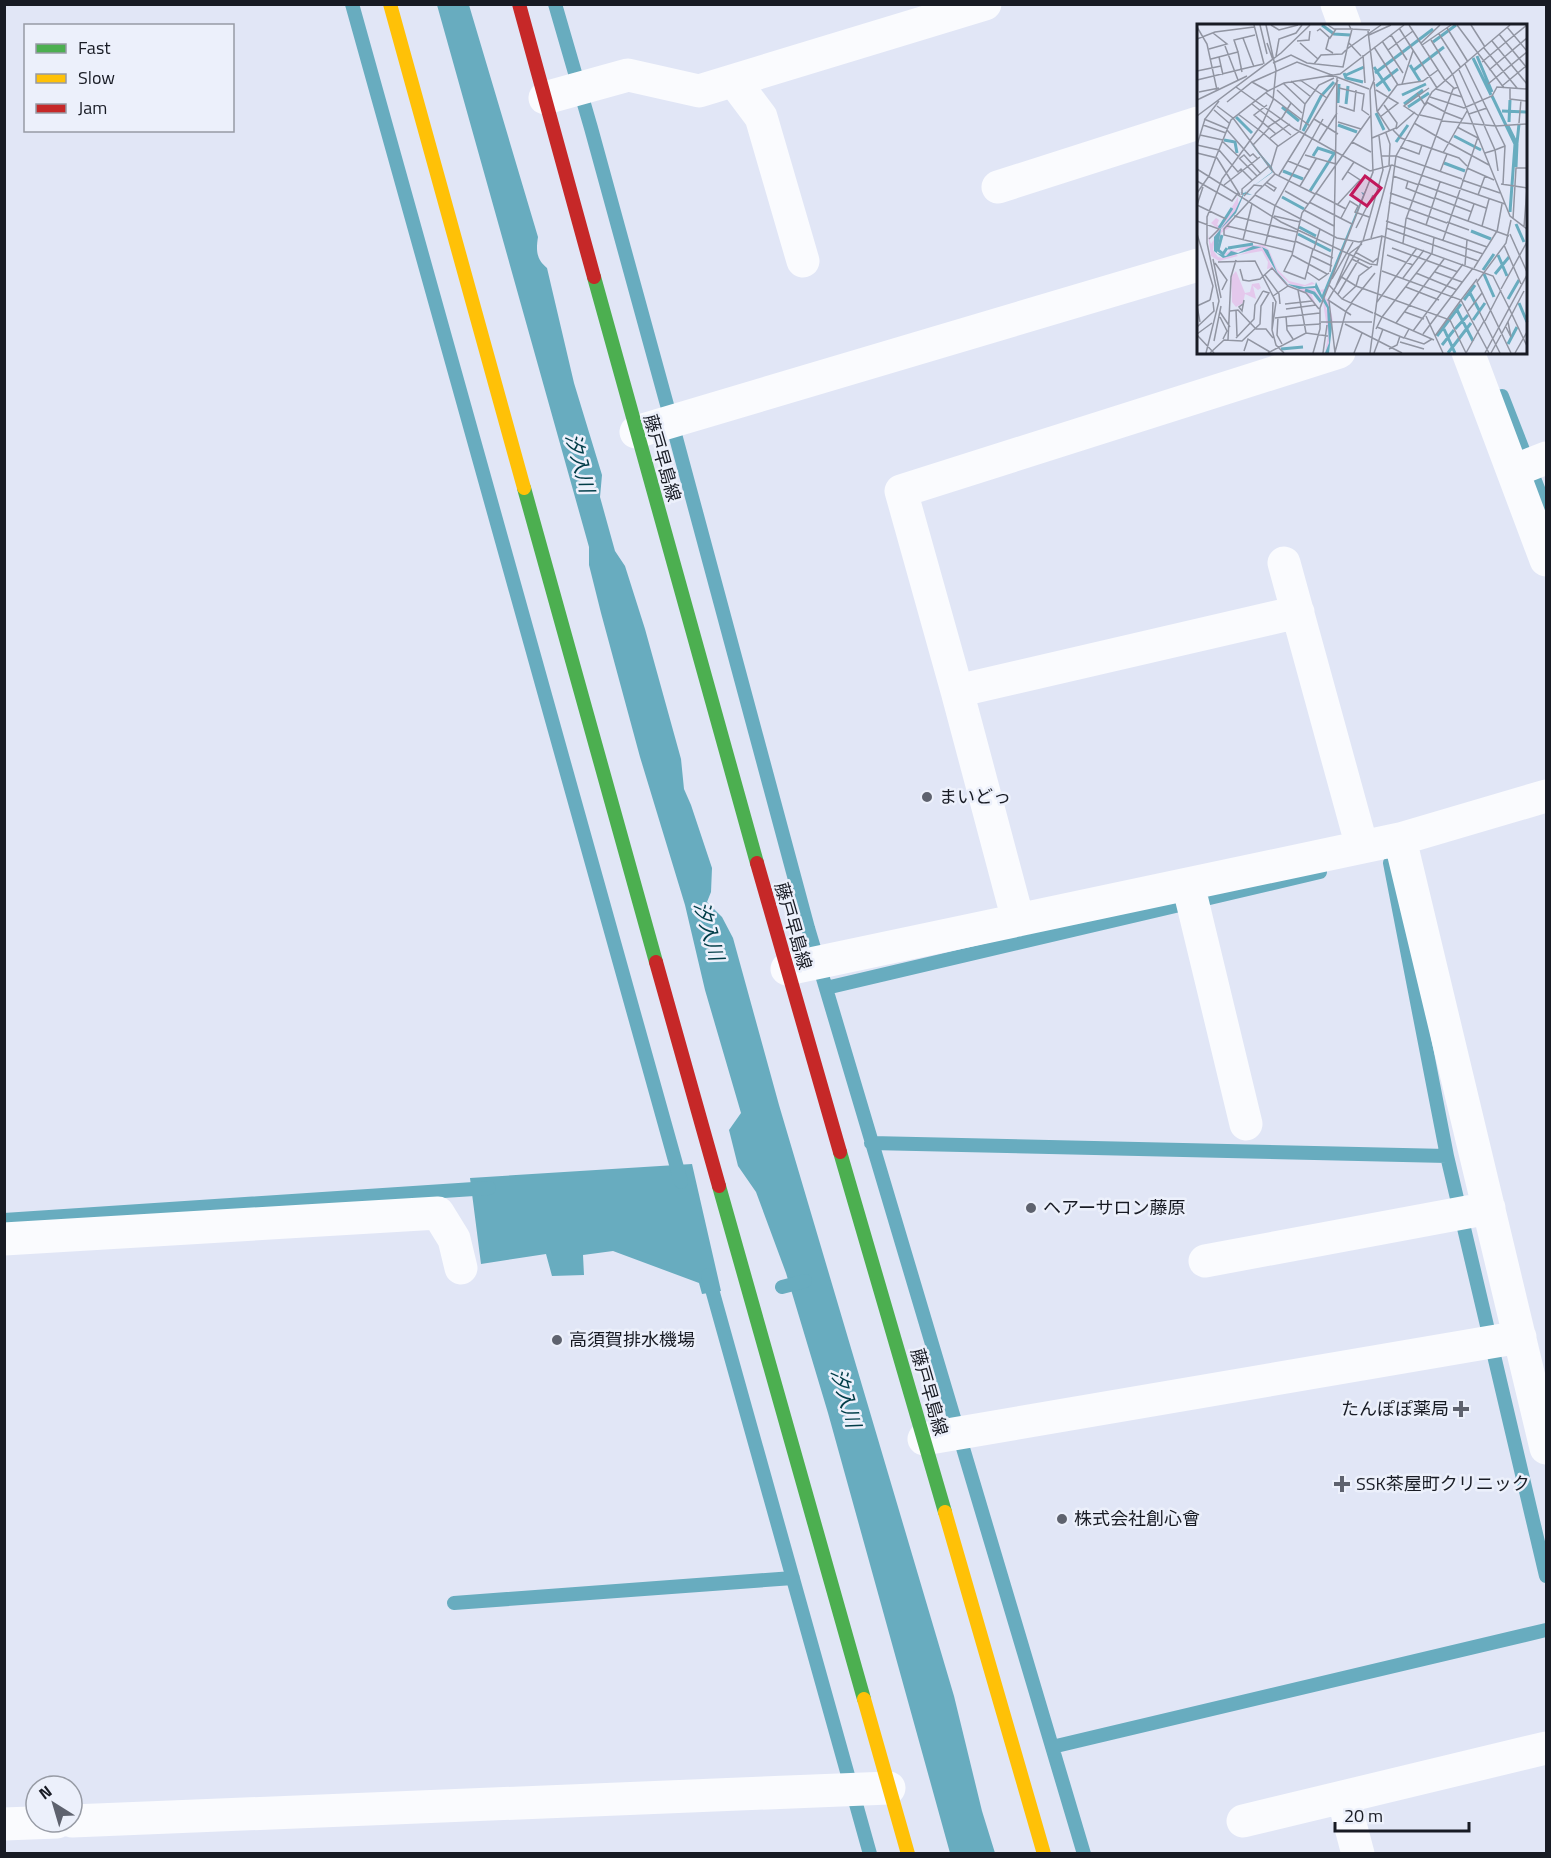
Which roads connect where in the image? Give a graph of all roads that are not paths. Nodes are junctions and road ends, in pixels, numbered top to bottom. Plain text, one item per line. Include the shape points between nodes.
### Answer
1 (390, 4) edge
2 (519, 4) edge
3 (985, 4) edge
4 (1337, 4) edge
5 (1344, 24) edge
6 (734, 81) junction
7 (553, 96) junction
8 (1197, 123) edge
9 (998, 187) dead end
10 (803, 261) dead end
11 (1197, 265) edge
12 (1333, 354) edge
13 (1469, 354) edge
14 (645, 429) junction
15 (1530, 464) edge
16 (1546, 560) edge
17 (1284, 563) dead end
18 (1298, 612) junction
19 (957, 691) junction
20 (1546, 796) edge
21 (1400, 839) junction
22 (1362, 847) junction
23 (1192, 899) junction
24 (1018, 920) junction
25 (808, 964) junction
26 (1246, 1124) dead end
27 (1471, 1211) junction
28 (4, 1239) edge
29 (1205, 1261) dead end
30 (461, 1268) dead end
31 (1502, 1340) junction
32 (944, 1436) junction
33 (1546, 1448) edge
34 (1546, 1748) edge
35 (880, 1789) junction
36 (1343, 1797) junction
37 (84, 1821) edge
38 (1243, 1821) dead end
39 (24, 1823) edge
40 (4, 1824) edge
41 (908, 1854) edge
42 (1044, 1854) edge
43 (1358, 1854) edge

1 - 35 main road
2 - 7 main road, 藤戸早島線
3 - 6 street
4 - 5 street
6 - 7 street via 699,92 628,75
6 - 10 street via 761,117
7 - 14 main road, 藤戸早島線
8 - 9 street
11 - 14 street
12 - 19 street via 901,491
13 - 15 street
14 - 25 main road, 藤戸早島線
15 - 16 street
17 - 18 street
18 - 19 street
18 - 22 street
19 - 24 street
20 - 21 street
21 - 22 street
21 - 27 street
22 - 23 street
23 - 24 street
23 - 26 street
24 - 25 street
25 - 32 main road, 藤戸早島線
27 - 29 street
27 - 31 street
28 - 30 street via 438,1213 454,1239
31 - 32 street
31 - 33 street
32 - 42 main road, 藤戸早島線
34 - 36 street
35 - 37 street
35 - 41 main road
36 - 38 street
36 - 43 street
39 - 40 street

